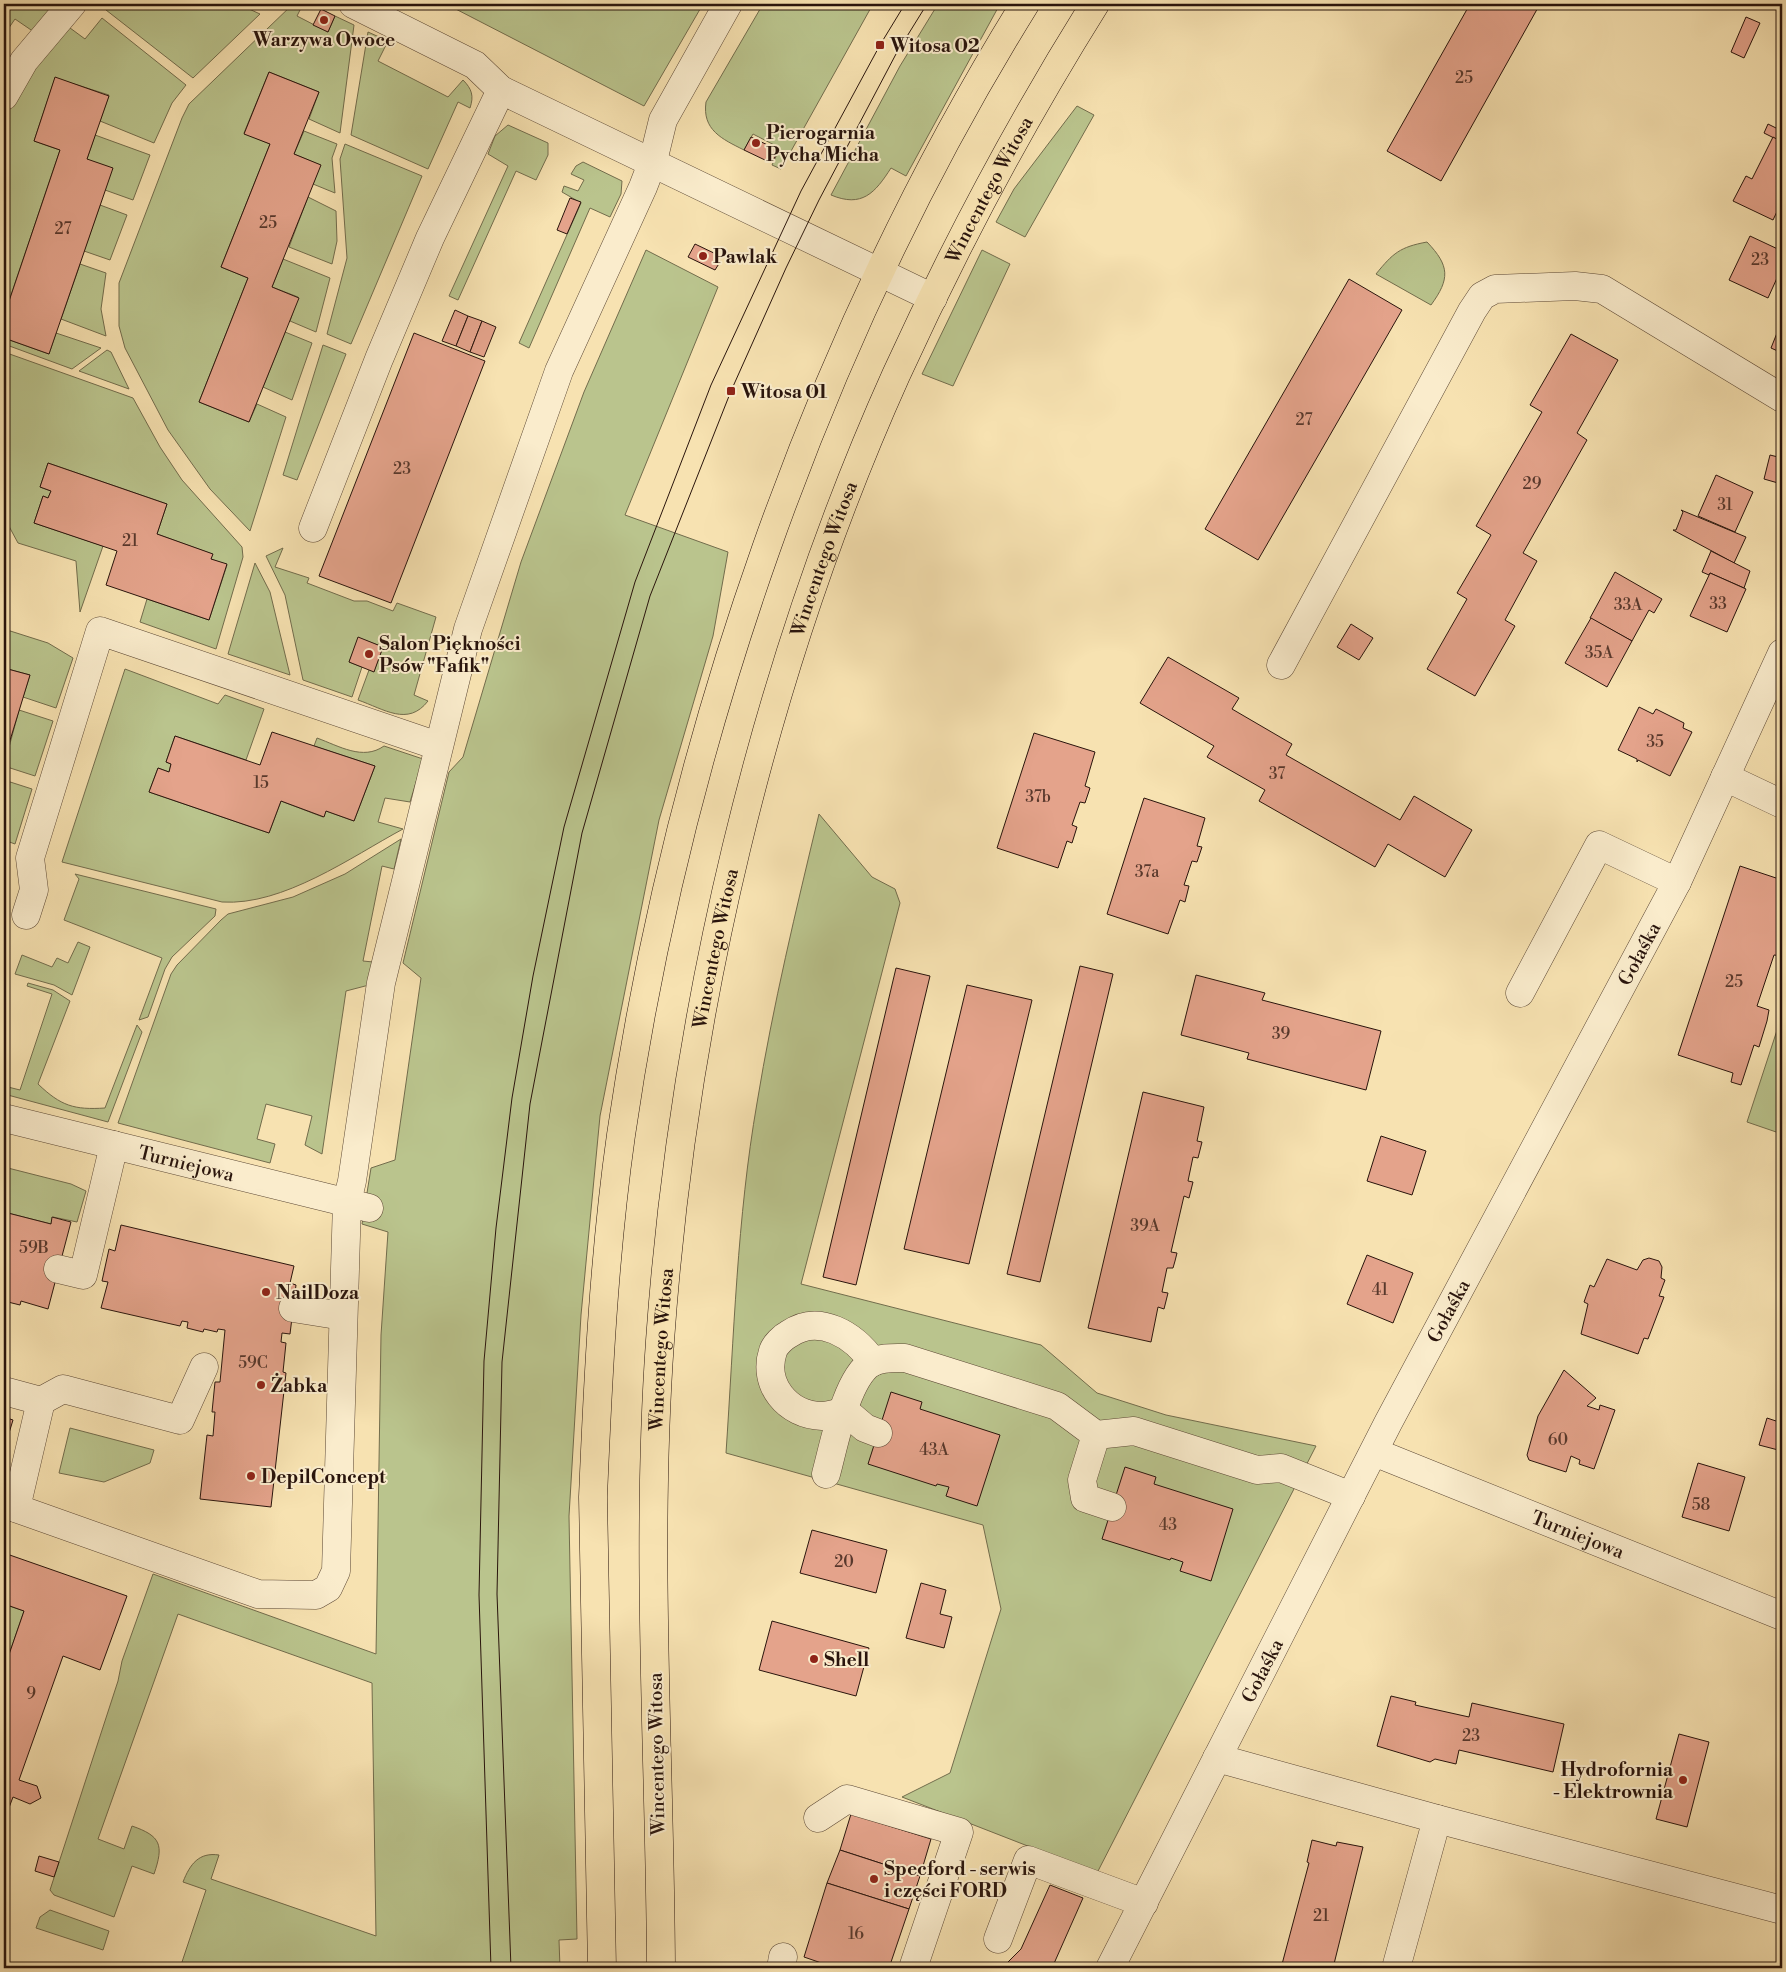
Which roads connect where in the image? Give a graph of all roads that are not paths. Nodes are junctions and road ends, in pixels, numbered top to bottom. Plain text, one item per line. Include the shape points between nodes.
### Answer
1 (72, 4) edge
2 (353, 4) edge
3 (728, 4) edge
4 (1025, 4) edge
5 (1095, 4) edge
6 (501, 90) junction
7 (4, 96) edge
8 (653, 161) junction
9 (880, 272) junction
10 (933, 298) junction
11 (1782, 398) edge
12 (313, 528) dead end
13 (1782, 653) edge
14 (1281, 665) dead end
15 (438, 746) junction
16 (1725, 777) junction
17 (1782, 804) edge
18 (1677, 882) junction
19 (26, 915) dead end
20 (1520, 994) dead end
21 (4, 1118) edge
22 (114, 1145) junction
23 (358, 1205) junction
24 (58, 1269) dead end
25 (293, 1308) dead end
26 (343, 1316) junction
27 (873, 1362) junction
28 (204, 1367) dead end
29 (4, 1391) edge
30 (41, 1401) junction
31 (844, 1411) junction
32 (878, 1433) dead end
33 (1096, 1435) junction
34 (1374, 1452) junction
35 (826, 1474) dead end
36 (1352, 1496) junction
37 (10, 1506) edge
38 (1112, 1507) dead end
39 (1782, 1616) edge
40 (1217, 1758) junction
41 (818, 1818) dead end
42 (1437, 1819) junction
43 (1144, 1903) junction
44 (1782, 1910) edge
45 (998, 1939) dead end
46 (602, 1968) edge
47 (661, 1968) edge
48 (913, 1968) edge
49 (1110, 1968) edge
50 (1396, 1968) edge

1 - 7 street via 24,61
2 - 6 street via 475,65
3 - 8 street via 663,120
4 - 9 main road via 963,113
5 - 10 main road, Wincentego Witosa via 1034,107
6 - 8 street
6 - 12 street via 430,238
8 - 9 street
8 - 15 street via 559,371 468,629
9 - 10 street
9 - 46 main road via 804,450 733,650 702,750 660,922 624,1118 608,1252 593,1497
10 - 47 main road, Wincentego Witosa via 894,380 795,641 740,836 693,1056 670,1231 655,1450 653,1642
11 - 14 street via 1602,289 1575,286 1495,289 1482,296 1472,311
13 - 16 street, Gołaśka
15 - 19 street via 100,631 30,858 34,890
15 - 23 street via 381,983 352,1181
16 - 17 street
16 - 18 street, Gołaśka
18 - 20 street via 1599,844
18 - 34 street, Gołaśka
21 - 22 street, Turniejowa
22 - 23 street, Turniejowa
22 - 24 street via 96,1262 83,1275
23 - 26 street
25 - 26 street
26 - 37 street via 336,1571 328,1588 316,1595 258,1594
27 - 31 street via 858,1378
27 - 31 street via 863,1348 840,1332 817,1324 799,1327 774,1349 770,1372 775,1388 787,1405 808,1414 824,1416
27 - 33 street via 905,1358 1057,1406
28 - 30 street via 180,1420 63,1389
29 - 30 street
30 - 37 street
31 - 32 street via 865,1428
31 - 35 street
33 - 36 street via 1134,1431 1257,1470 1281,1468
33 - 38 street via 1082,1480 1085,1498
34 - 36 street, Gołaśka
34 - 39 street, Turniejowa
36 - 40 street, Gołaśka
40 - 42 street
40 - 43 street, Gołaśka
41 - 48 street via 847,1800 959,1832
42 - 44 street
42 - 50 street
43 - 45 street via 1028,1860
43 - 49 street, Gołaśka

